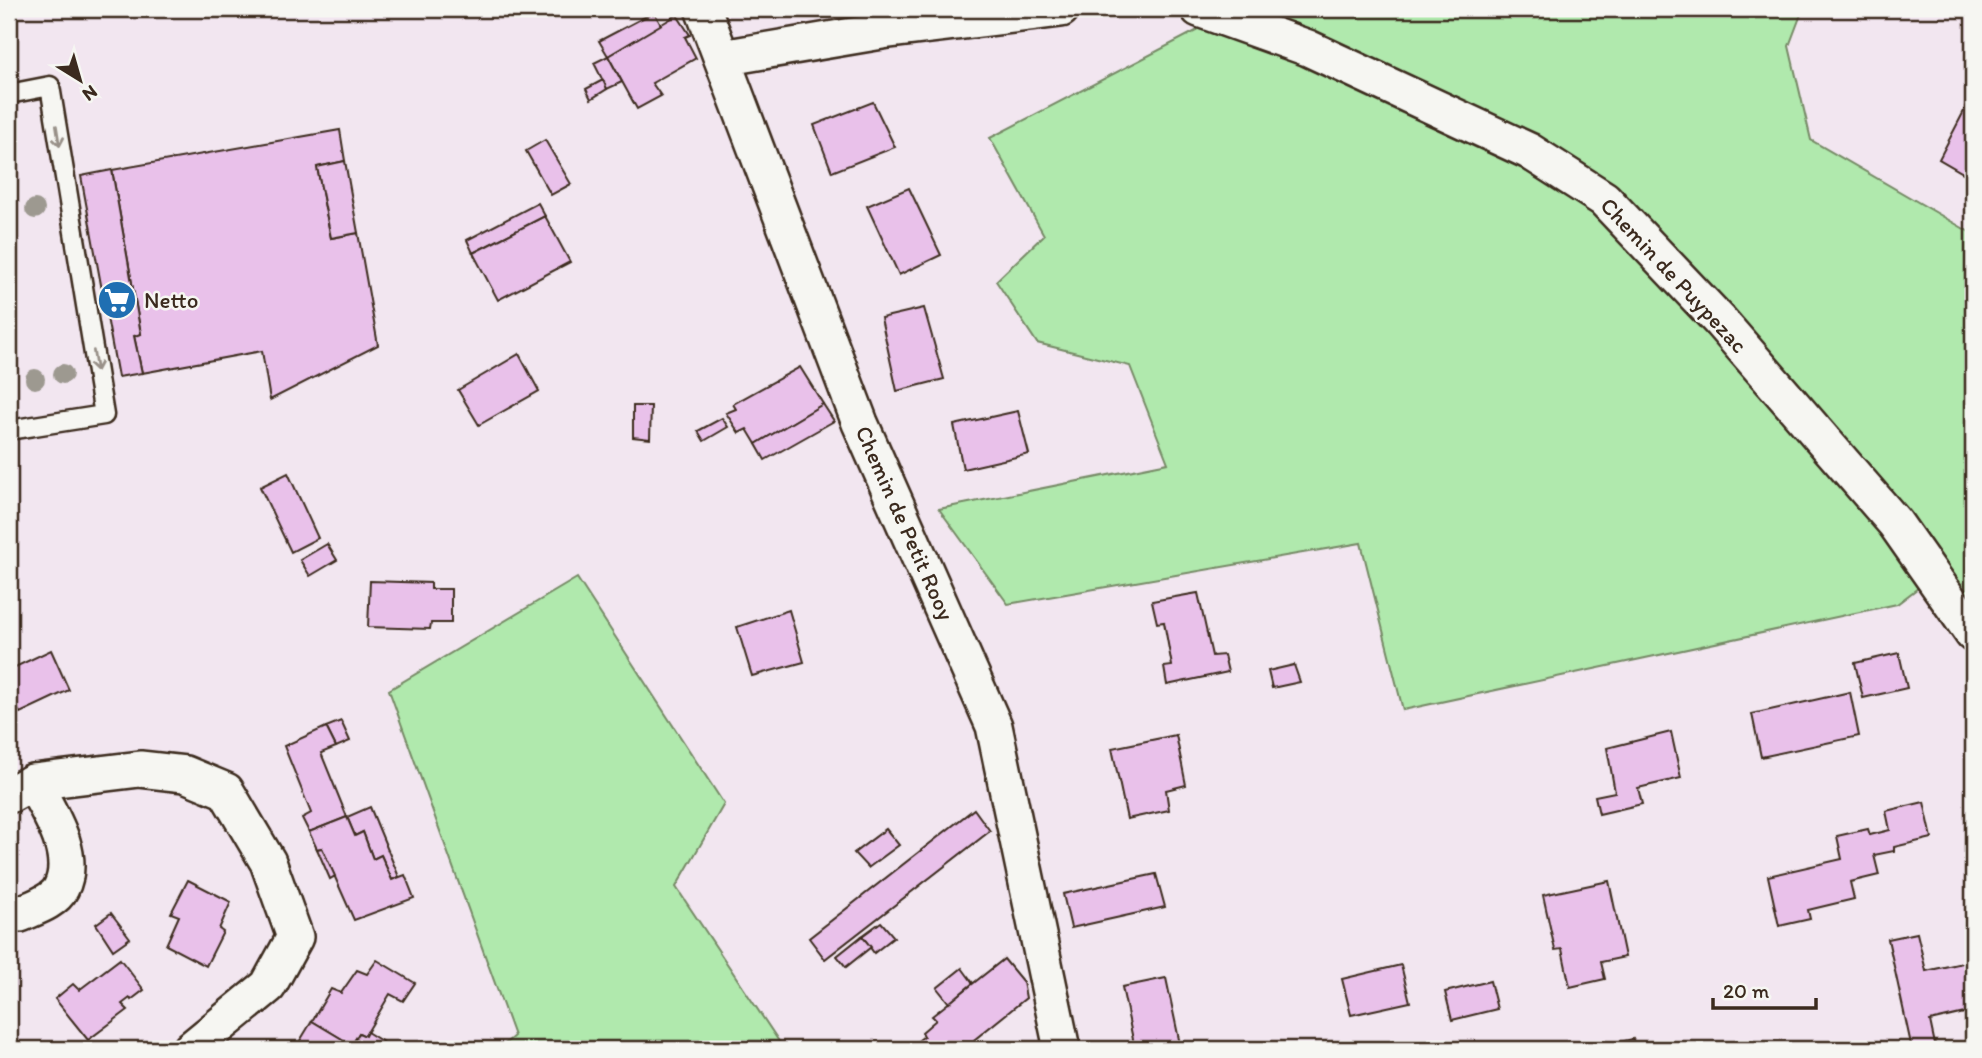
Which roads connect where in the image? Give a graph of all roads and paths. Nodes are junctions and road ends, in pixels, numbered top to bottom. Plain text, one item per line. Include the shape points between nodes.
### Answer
1 (703, 9) edge
2 (1061, 9) edge
3 (1199, 9) edge
4 (722, 58) junction
5 (9, 94) edge
6 (9, 430) edge
7 (1973, 634) edge
8 (21, 789) edge
9 (9, 910) edge
10 (191, 1049) edge
11 (1062, 1049) edge

1 - 4 street, Chemin de Petit Rooy
2 - 4 street via 882,31
3 - 7 street, Chemin de Puypezac via 1308,48 1530,150 1604,199 1719,320 1895,523
4 - 11 street, Chemin de Petit Rooy via 860,423 994,726
5 -> 6 lane via 50,86 104,415
8 - 9 street via 61,834 66,868 60,890 43,904 20,914
8 - 10 street via 140,769 185,774 226,791 268,862 295,937 268,986

